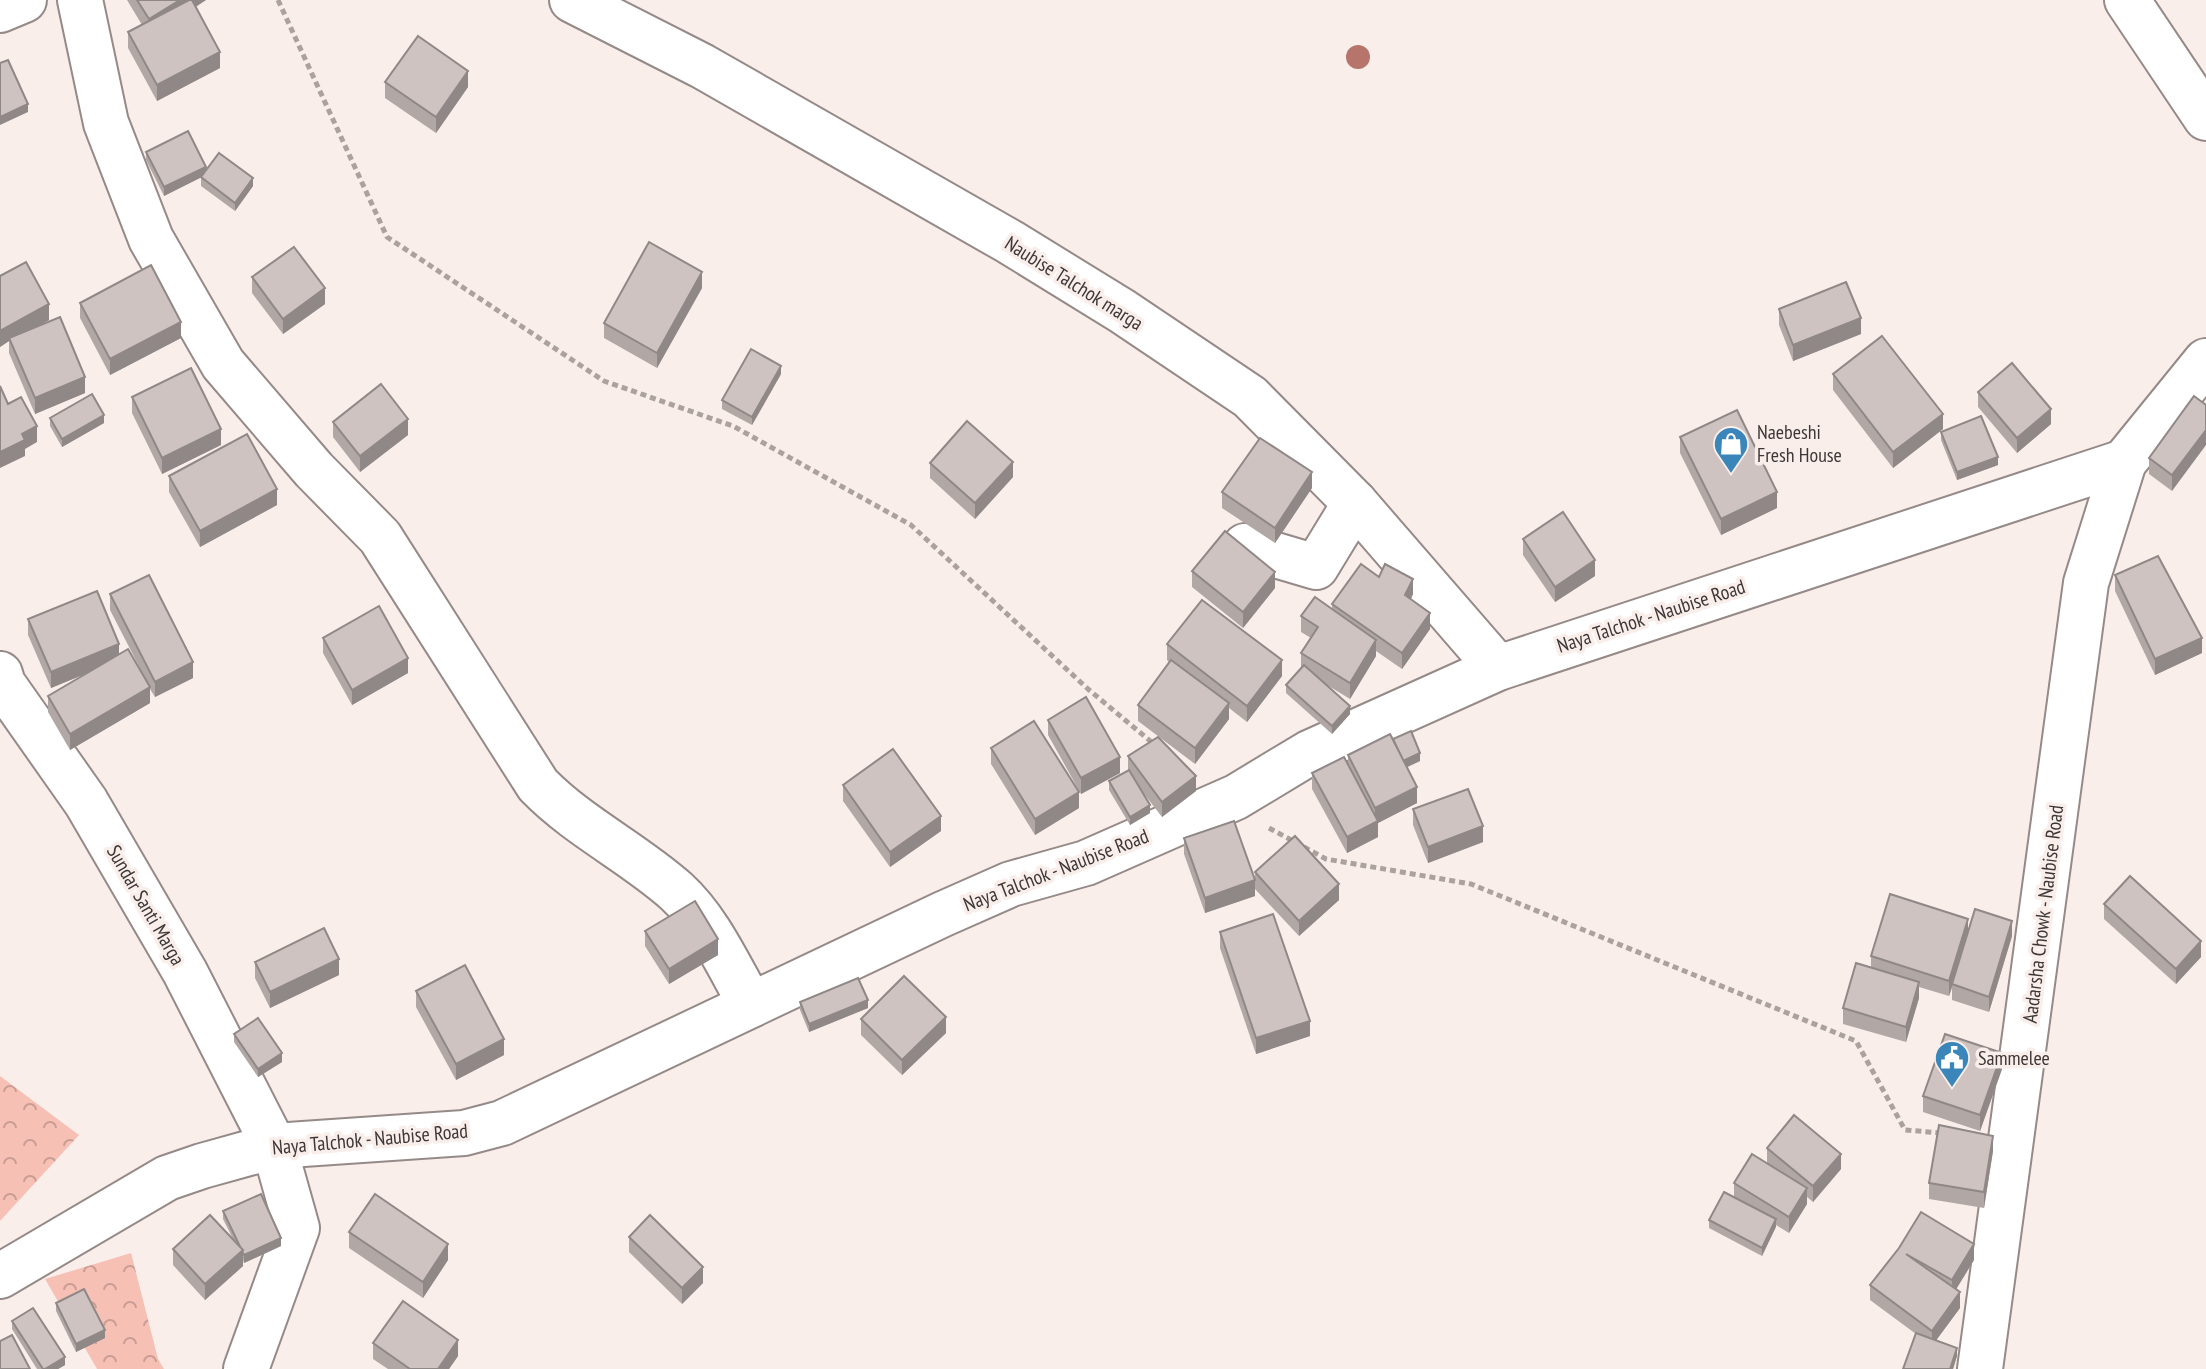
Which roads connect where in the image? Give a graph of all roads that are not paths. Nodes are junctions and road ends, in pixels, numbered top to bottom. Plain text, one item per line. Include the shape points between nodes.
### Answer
1 (24, 0) edge
2 (80, 0) edge
3 (572, 0) edge
4 (2127, 0) edge
5 (0, 10) edge
6 (2206, 118) edge
7 (2206, 361) edge
8 (2124, 462) junction
9 (1355, 503) junction
10 (1245, 546) edge
11 (1498, 668) junction
12 (0, 674) edge
13 (751, 1005) junction
14 (274, 1146) junction
15 (0, 1276) edge
16 (246, 1369) edge
17 (1980, 1369) edge

1 - 5 street
2 - 13 street via 106,123 151,239 223,364 380,537 538,785 558,806 676,891 698,914
3 - 9 street, Naubise Talchok marga via 702,66 1122,311 1250,397
4 - 6 street
7 - 8 street
8 - 11 street, Naya Talchok - Naubise Road
8 - 17 street, Aadarsha Chowk - Naubise Road via 2086,583
9 - 10 street via 1316,567
9 - 11 street, Naubise Talchok marga
11 - 13 street, Naya Talchok - Naubise Road via 1309,753 1223,802 1086,863 1011,884
12 - 14 street, Sundar Santi Marga via 86,802 185,972
13 - 14 street, Naya Talchok - Naubise Road via 502,1123 464,1133
14 - 15 street, Naya Talchok - Naubise Road via 167,1178
14 - 16 street, Sundar Santi Marga via 297,1228

